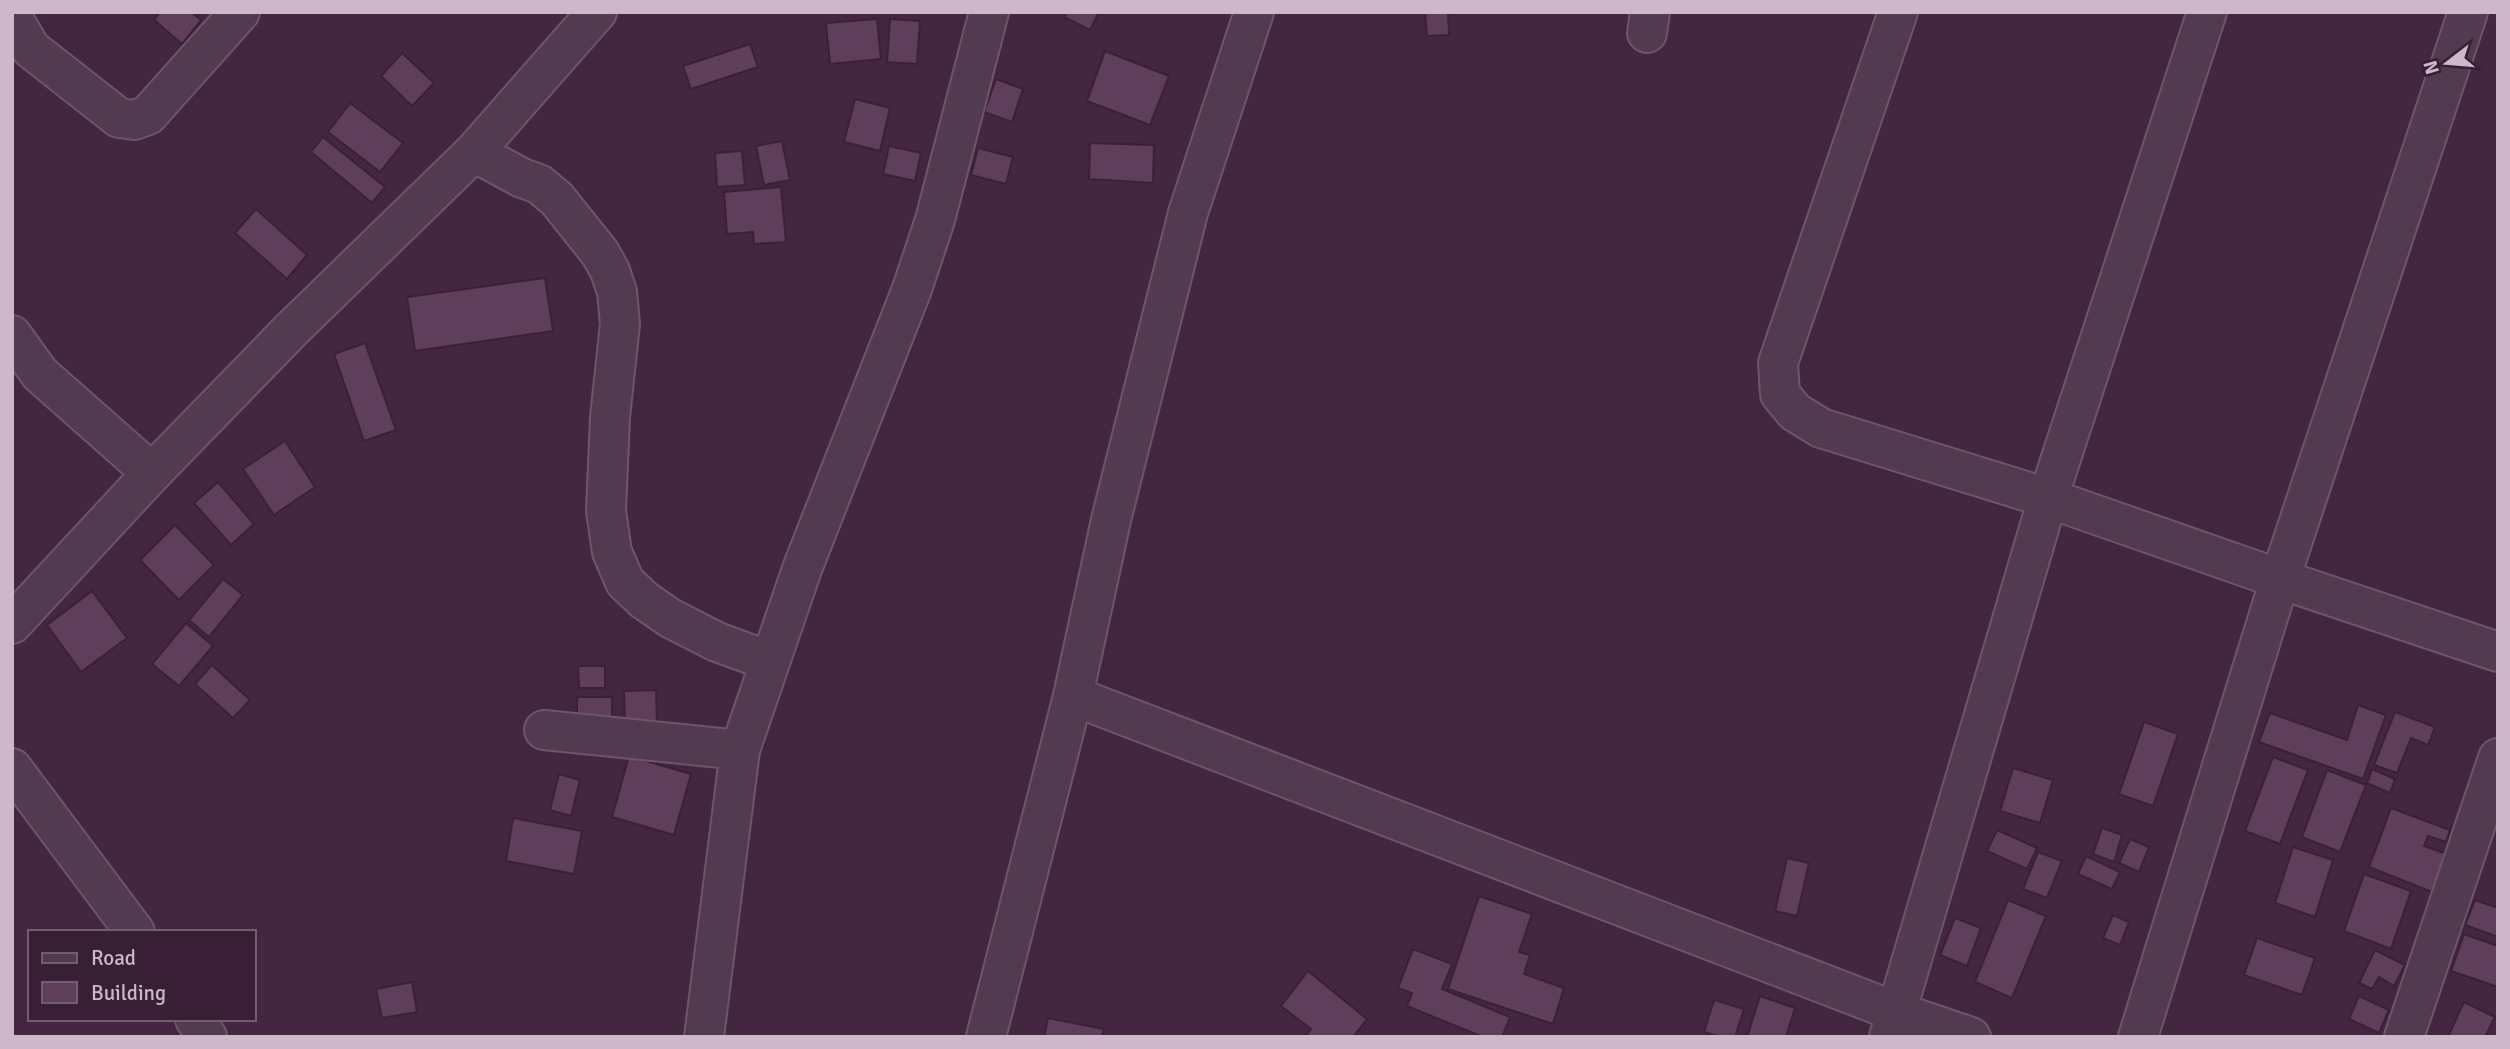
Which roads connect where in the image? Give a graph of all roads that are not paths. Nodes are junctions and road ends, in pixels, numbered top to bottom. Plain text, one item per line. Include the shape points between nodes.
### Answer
1 (240, 12) edge
2 (597, 12) edge
3 (989, 12) edge
4 (1254, 12) edge
5 (1898, 12) edge
6 (2207, 12) edge
7 (12, 17) edge
8 (2470, 18) edge
9 (474, 152) junction
10 (12, 335) edge
11 (152, 473) junction
12 (2048, 498) junction
13 (2280, 579) junction
14 (12, 624) edge
15 (2498, 652) edge
16 (769, 661) junction
17 (1073, 696) junction
18 (544, 730) dead end
19 (740, 750) junction
20 (2498, 758) edge
21 (12, 768) edge
22 (134, 930) edge
23 (196, 1021) edge
24 (1893, 1024) edge
25 (207, 1037) edge
26 (704, 1037) edge
27 (986, 1037) edge
28 (1971, 1037) edge
29 (2138, 1037) edge
30 (2404, 1037) edge

1 - 7 street via 148,115 127,120 31,49
2 - 9 street
3 - 16 street via 935,220 912,289
4 - 17 street via 1188,213 1111,520
5 - 12 street via 1778,363 1780,394 1795,412 1821,428
6 - 12 street
8 - 13 street
9 - 11 street
9 - 16 street via 539,184 558,199 610,271 620,324 606,511 612,552 625,582 670,618
10 - 11 street via 40,374
11 - 14 street
12 - 13 street
12 - 24 street
13 - 15 street
13 - 29 street
16 - 19 street
17 - 24 street
17 - 27 street
18 - 19 street
19 - 26 street
20 - 30 street
21 - 22 street
23 - 25 street
24 - 28 street

